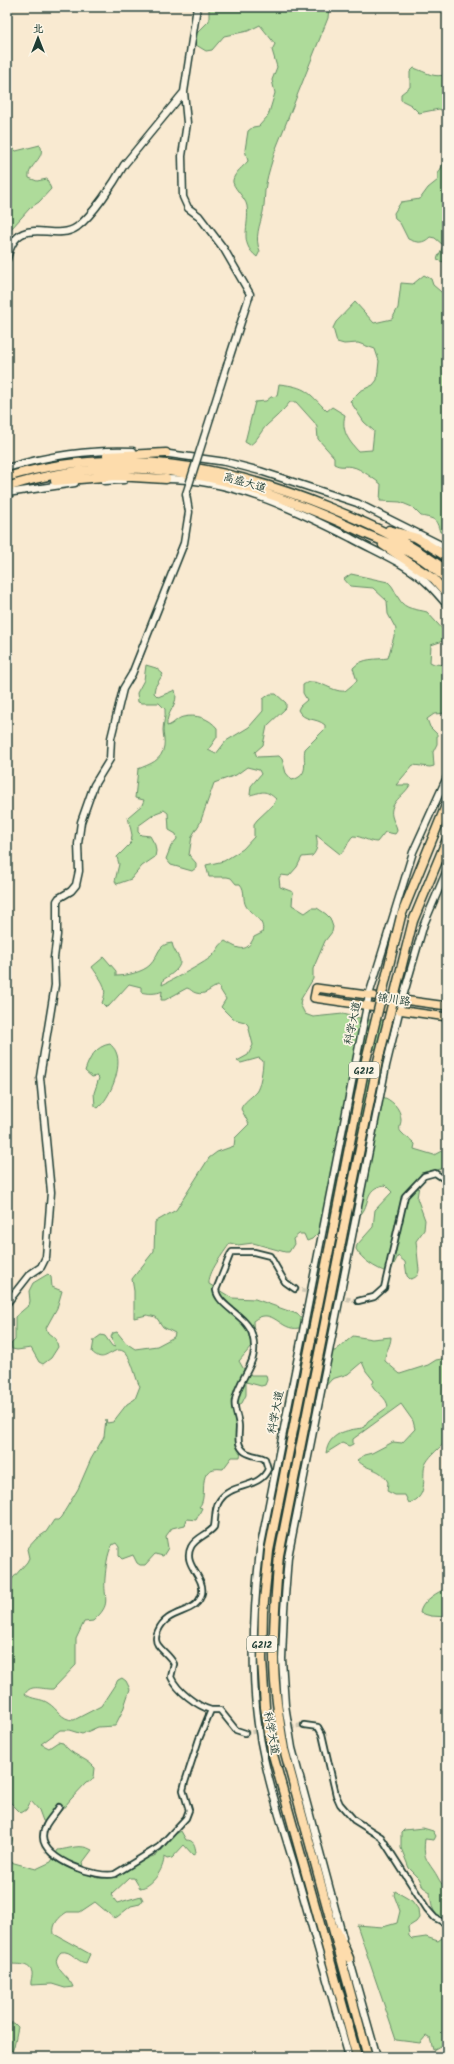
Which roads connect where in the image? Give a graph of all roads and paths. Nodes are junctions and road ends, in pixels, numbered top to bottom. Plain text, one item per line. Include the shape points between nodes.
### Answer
1 (198, 7) edge
2 (184, 92) junction
3 (7, 259) edge
4 (166, 453) junction
5 (7, 468) edge
6 (7, 476) edge
7 (166, 479) junction
8 (16, 484) junction
9 (7, 487) edge
10 (7, 493) edge
11 (377, 527) junction
12 (372, 538) junction
13 (445, 553) edge
14 (447, 563) edge
15 (447, 571) edge
16 (434, 579) junction
17 (447, 579) edge
18 (447, 589) edge
19 (447, 594) edge
20 (447, 605) edge
21 (447, 777) edge
22 (447, 803) edge
23 (447, 839) edge
24 (447, 845) edge
25 (437, 864) junction
26 (447, 870) edge
27 (369, 995) junction
28 (402, 1000) junction
29 (367, 1006) junction
30 (447, 1006) edge
31 (399, 1010) junction
32 (447, 1017) edge
33 (447, 1181) edge
34 (295, 1289) tunnel mouth
35 (358, 1301) tunnel mouth
36 (7, 1303) edge
37 (212, 1710) junction
38 (304, 1725) tunnel mouth
39 (245, 1733) tunnel mouth
40 (59, 1807) dead end
41 (326, 1907) junction
42 (447, 1924) edge
43 (349, 1958) junction
44 (349, 2057) edge
45 (357, 2057) edge
46 (368, 2057) edge
47 (376, 2057) edge

1 - 2 main road
2 - 3 main road via 124,165 85,219 69,231 32,231 21,235 11,246
2 - 36 main road, bridge via 188,123 182,156 183,197 188,208 200,216 224,249 250,294 186,494 189,512 184,543 132,674 123,690 111,738 110,759 94,785 81,822 76,885 59,898 56,907 55,985 40,1077 51,1192 46,1257 41,1267 29,1275
4 - 5 main road, 高盛大道 via 120,451 65,456
4 - 6 highway via 42,464
4 - 13 main road, 高盛大道 via 233,464 357,503
6 - 11 highway, 高盛大道 via 92,462 170,463 207,468 256,480
7 - 8 highway via 94,477
7 - 10 main road, 高盛大道 via 73,483
7 - 20 main road, 高盛大道 via 215,484 264,498 302,513 400,564 428,584
8 - 9 highway, 高盛大道
8 - 12 highway, 高盛大道 via 93,470 166,471 205,476 253,488 305,506
11 - 13 highway via 417,538
11 - 14 highway via 416,543
11 - 15 highway, 高盛大道 via 418,549
12 - 16 highway
12 - 17 highway, 高盛大道 via 415,554
16 - 18 highway
16 - 19 highway
21 - 27 main road, 科学大道 via 413,852
22 - 45 highway, 科学大道 / G212, bridge via 401,916 366,1060 269,1551 263,1611 265,1707 272,1752
23 - 25 highway, 科学大道 / G212
24 - 25 highway
25 - 41 highway, 科学大道 / G212, bridge via 413,921 378,1061 279,1555 274,1610 276,1706 284,1749
26 - 28 main road, 科学大道 via 424,924
27 - 28 main road, 锦川路
27 - 29 main road, 科学大道
27 - 29 main road, 锦川路 via 316,988 314,998
28 - 30 main road, 锦川路
28 - 31 main road, 科学大道
29 - 31 main road, 锦川路
29 - 44 main road, 科学大道 via 260,1550 254,1611 256,1708 263,1754
31 - 32 main road, 锦川路
31 - 43 main road, 科学大道 via 288,1557 284,1610 282,1659 285,1705 292,1748
33 - 35 street via 435,1173 429,1173 404,1196 384,1288 374,1297
34 - 37 street via 286,1282 270,1256 246,1251 232,1252 216,1290 219,1299 239,1316 252,1332 255,1356 234,1402 239,1426 239,1443 246,1453 265,1459 268,1469 261,1479 236,1488 220,1499 214,1527 196,1540 189,1553 192,1568 202,1586 202,1593 187,1610 165,1619 156,1639 174,1664 171,1678 173,1683 201,1706
37 - 39 street via 220,1710 236,1730
37 - 40 street via 183,1790 189,1810 186,1818 159,1847 116,1874 108,1876 69,1865 46,1846 43,1837 48,1820
38 - 42 street via 318,1726 322,1734 340,1804 354,1820 381,1837 427,1909 435,1918
41 - 43 highway
41 - 46 highway, 科学大道 / G212
43 - 47 main road, 科学大道

